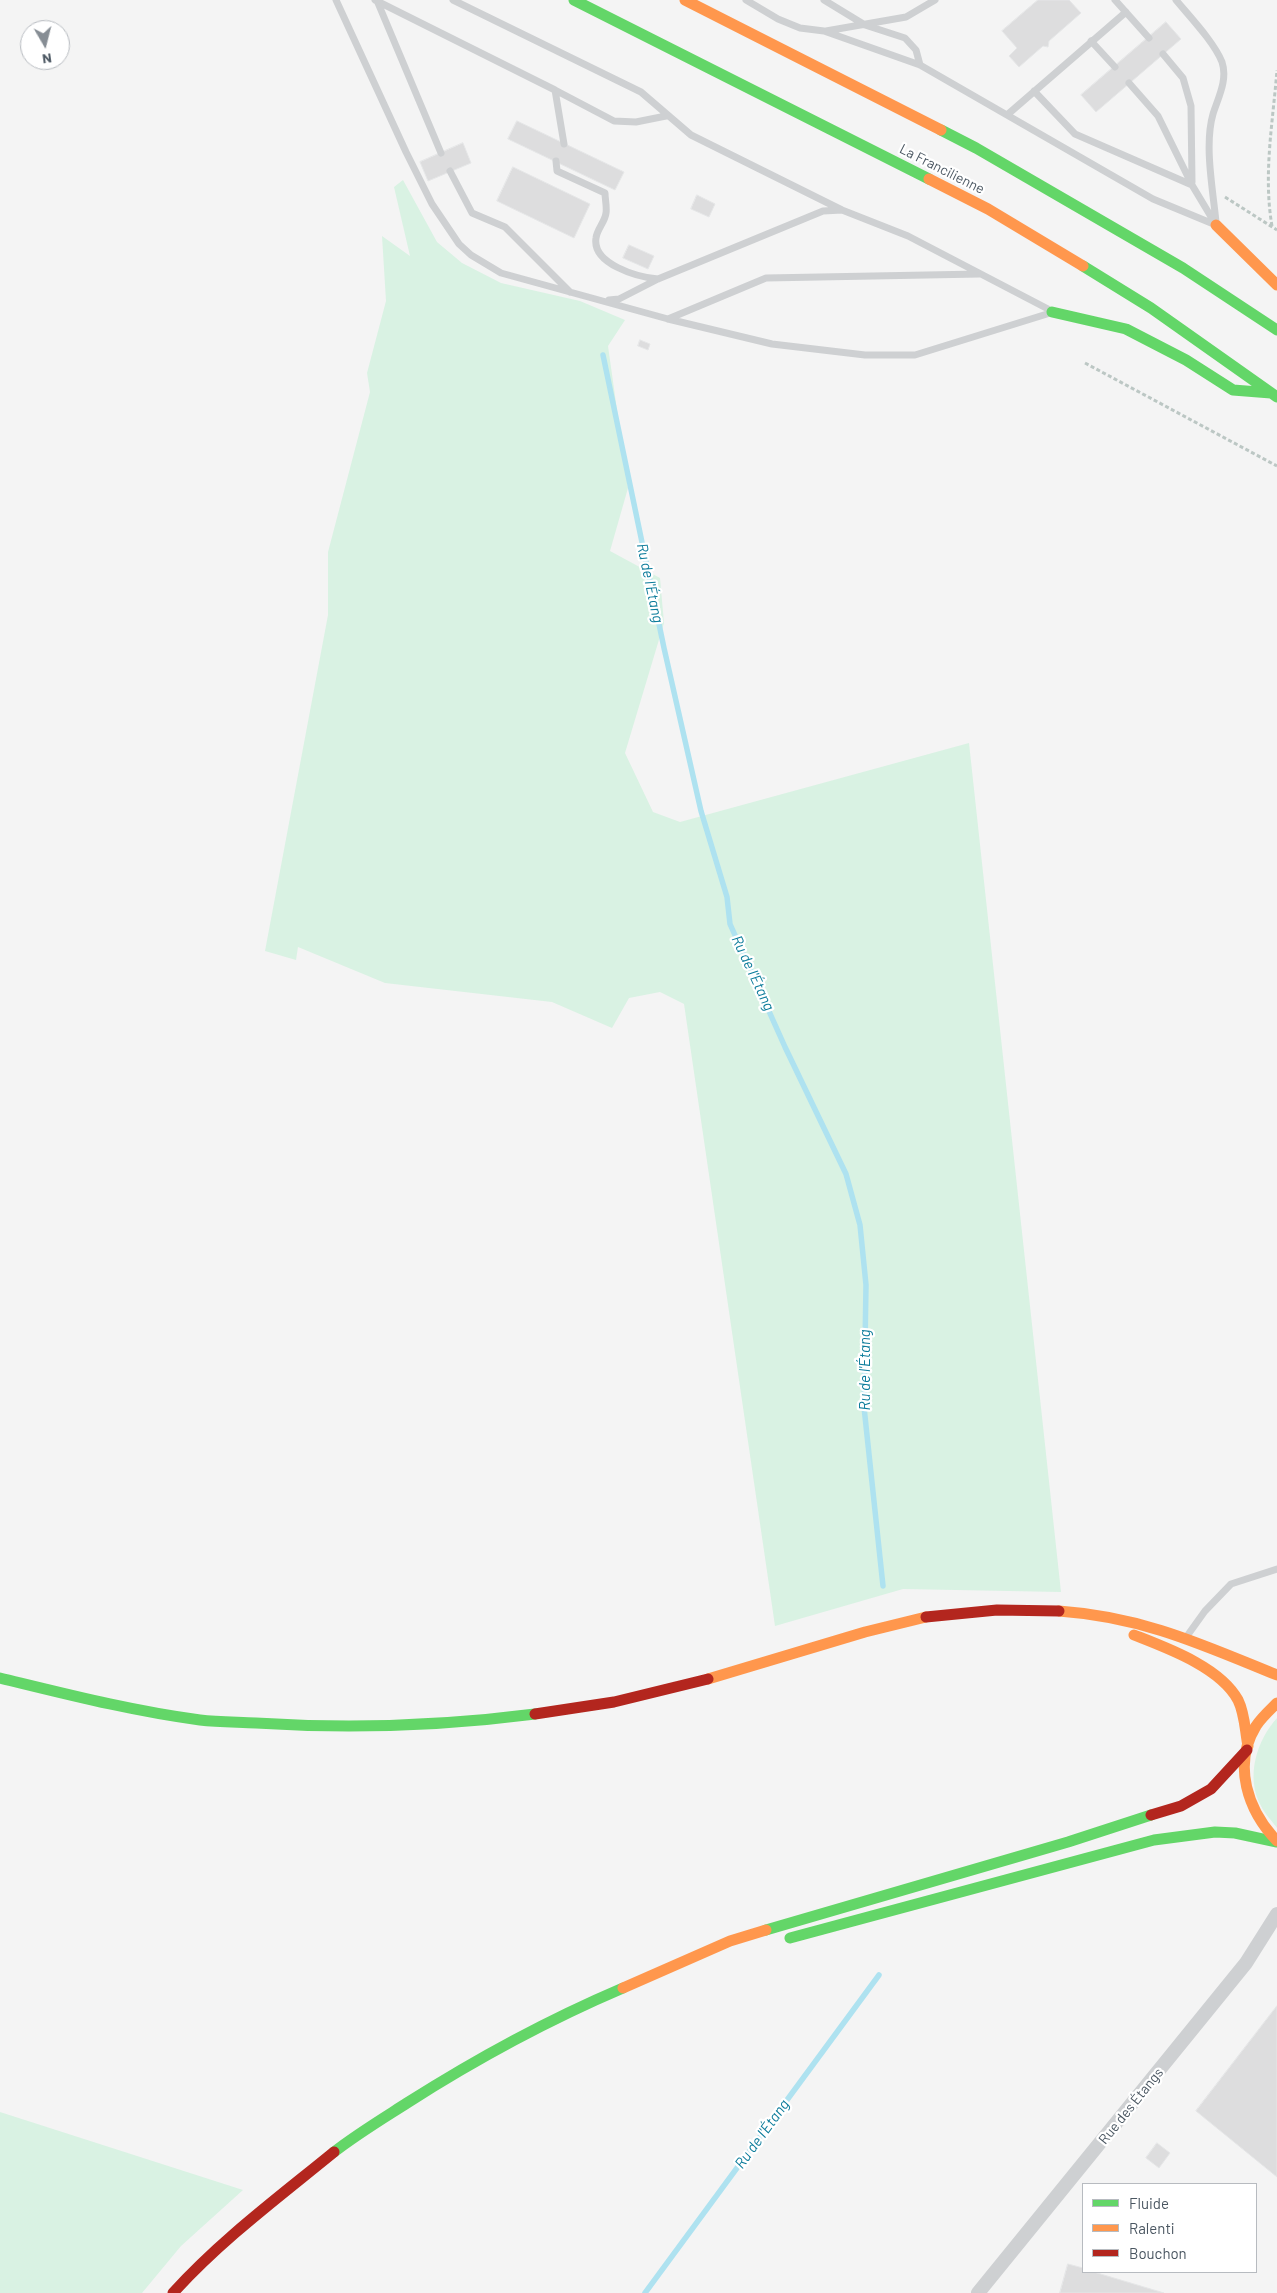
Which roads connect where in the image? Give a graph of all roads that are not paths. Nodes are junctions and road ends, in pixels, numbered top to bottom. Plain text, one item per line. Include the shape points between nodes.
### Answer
1 (336, 0) edge
2 (454, 0) edge
3 (574, 0) edge
4 (685, 0) edge
5 (746, 0) edge
6 (824, 0) edge
7 (935, 0) edge
8 (1115, 0) edge
9 (1176, 0) edge
10 (376, 2) edge
11 (1126, 12) junction
12 (865, 25) junction
13 (824, 31) junction
14 (1149, 38) dead end
15 (1091, 41) junction
16 (1163, 54) dead end
17 (920, 65) junction
18 (1114, 67) dead end
19 (1129, 83) dead end
20 (555, 90) junction
21 (1034, 91) junction
22 (1007, 115) junction
23 (666, 116) junction
24 (564, 144) dead end
25 (441, 152) dead end
26 (556, 162) dead end
27 (450, 171) dead end
28 (1192, 185) junction
29 (842, 210) junction
30 (1216, 225) junction
31 (980, 274) junction
32 (658, 279) junction
33 (1277, 285) edge
34 (571, 293) junction
35 (603, 300) junction
36 (1052, 312) junction
37 (668, 319) junction
38 (1277, 330) edge
39 (1274, 395) edge
40 (1277, 1569) edge
41 (1075, 1614) junction
42 (1186, 1638) junction
43 (1277, 1675) edge
44 (0, 1678) edge
45 (1277, 1703) edge
46 (1248, 1748) junction
47 (1277, 1841) edge
48 (1277, 1914) edge
49 (775, 1942) dead end
50 (720, 1958) dead end
51 (649, 1977) junction
52 (173, 2293) edge
53 (978, 2293) edge

1 - 34 lane via 410,161 432,204 460,244 500,273
2 - 23 lane via 641,92
3 - 39 main road, La Francilienne via 988,209 1152,308
4 - 38 main road via 976,148 1183,268
5 - 13 lane via 800,28
6 - 12 lane
7 - 12 lane via 906,18
8 - 11 lane
9 - 30 lane via 1206,38 1224,72 1210,135
10 - 20 lane
10 - 25 lane
11 - 14 lane
11 - 15 lane
12 - 13 lane
12 - 17 lane via 905,38 916,50
13 - 17 lane
15 - 18 lane
15 - 21 lane
16 - 28 lane via 1183,78 1191,106
17 - 22 lane
19 - 28 lane via 1158,116
20 - 23 lane via 614,120 636,122
20 - 24 lane
21 - 22 lane
21 - 28 lane via 1075,134
22 - 30 lane via 1153,199
23 - 29 lane via 691,135
26 - 32 lane via 557,171 604,193 606,213 596,235 595,246 601,258 641,277
27 - 34 lane via 472,212 505,227
28 - 30 lane
29 - 31 lane via 908,236
29 - 32 lane via 823,211
30 - 33 main road
31 - 36 lane
31 - 37 lane via 766,278
32 - 35 lane via 619,299
34 - 35 lane
35 - 37 lane
36 - 37 lane via 915,355 895,356 772,344
36 - 39 main road via 1126,329 1186,360 1233,390
40 - 42 lane via 1231,1584 1205,1611
41 - 42 main road via 1130,1621
41 - 44 main road via 1016,1609 946,1614 862,1632 671,1689 586,1707 488,1720 388,1728 287,1726 194,1719
41 - 46 main road via 1162,1646 1226,1684 1239,1701
42 - 43 main road
45 - 46 main road via 1254,1729
46 - 47 main road via 1244,1769 1248,1798 1255,1816
46 - 51 main road via 1211,1789 1180,1806 739,1938
47 - 49 main road via 1217,1832 1154,1840
48 - 53 street, Rue des Étangs via 1246,1963
50 - 51 main road
51 - 52 main road via 569,2011 514,2040 457,2071 351,2139 198,2265

